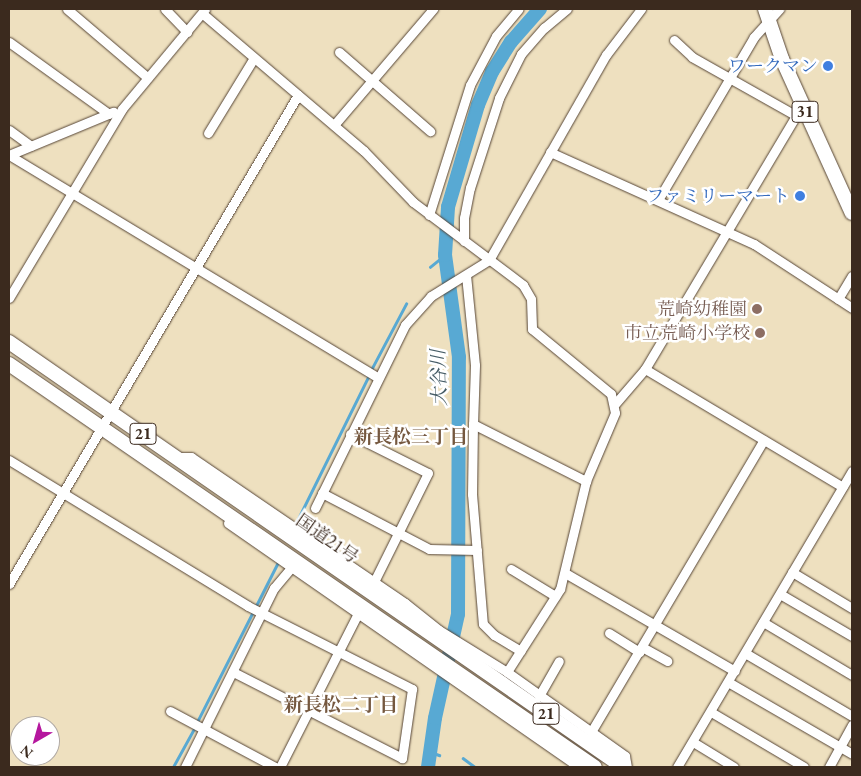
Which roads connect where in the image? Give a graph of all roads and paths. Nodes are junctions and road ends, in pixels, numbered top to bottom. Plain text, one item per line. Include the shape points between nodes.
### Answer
1 (67, 9) edge
2 (165, 9) edge
3 (433, 9) edge
4 (519, 9) edge
5 (567, 9) edge
6 (641, 9) edge
7 (778, 9) edge
8 (204, 11) edge
9 (767, 15) edge
10 (187, 32) junction
11 (674, 40) dead end
12 (9, 42) edge
13 (339, 52) dead end
14 (254, 58) junction
15 (148, 78) junction
16 (731, 78) junction
17 (370, 80) junction
18 (298, 95) junction
19 (122, 110) junction
20 (798, 110) junction
21 (109, 114) junction
22 (334, 125) junction
23 (9, 130) edge
24 (430, 131) dead end
25 (208, 133) dead end
26 (31, 146) junction
27 (550, 152) junction
28 (9, 155) edge
29 (72, 195) junction
30 (658, 200) junction
31 (852, 213) edge
32 (431, 216) junction
33 (726, 231) junction
34 (463, 240) junction
35 (489, 260) junction
36 (195, 267) junction
37 (852, 276) edge
38 (463, 277) junction
39 (9, 298) edge
40 (838, 299) junction
41 (852, 308) edge
42 (9, 342) edge
43 (9, 364) edge
44 (645, 369) junction
45 (378, 378) junction
46 (614, 405) junction
47 (112, 413) junction
48 (473, 424) junction
49 (103, 428) junction
50 (350, 434) junction
51 (764, 440) junction
52 (9, 460) edge
53 (852, 471) edge
54 (586, 481) junction
55 (843, 487) junction
56 (322, 493) junction
57 (65, 494) junction
58 (315, 508) dead end
59 (222, 510) junction
60 (398, 532) junction
61 (297, 535) junction
62 (475, 550) junction
63 (290, 562) junction
64 (511, 570) dead end
65 (792, 572) junction
66 (565, 573) junction
67 (9, 584) edge
68 (373, 584) junction
69 (780, 594) junction
70 (556, 596) junction
71 (852, 608) edge
72 (255, 609) junction
73 (358, 613) junction
74 (763, 622) junction
75 (656, 624) junction
76 (608, 633) dead end
77 (439, 635) junction
78 (852, 636) edge
79 (521, 650) junction
80 (641, 650) junction
81 (339, 652) junction
82 (745, 653) junction
83 (470, 656) junction
84 (429, 658) junction
85 (559, 661) dead end
86 (668, 661) dead end
87 (735, 670) junction
88 (233, 672) junction
89 (507, 672) junction
90 (852, 675) edge
91 (462, 680) junction
92 (728, 682) junction
93 (539, 696) junction
94 (170, 711) dead end
95 (310, 711) junction
96 (711, 712) junction
97 (852, 716) edge
98 (852, 726) edge
99 (198, 727) junction
100 (591, 732) junction
101 (693, 742) junction
102 (840, 747) junction
103 (852, 754) edge
104 (185, 767) edge
105 (275, 767) edge
106 (280, 767) edge
107 (578, 767) edge
108 (595, 767) edge
109 (623, 767) edge
110 (627, 767) edge
111 (677, 767) edge
112 (734, 767) edge
113 (804, 767) edge
114 (829, 767) edge

1 - 15 street
2 - 10 street
3 - 17 street
4 - 32 street via 496,36 470,85
5 - 34 street via 544,28 521,54 498,98 470,188
6 - 27 street via 616,38
7 - 9 street
8 - 10 street
8 - 14 street
9 - 16 street
9 - 20 main road, 31
10 - 15 street
11 - 16 street via 692,57
12 - 21 street
13 - 17 street
14 - 18 street
14 - 25 street
15 - 19 street
16 - 20 street
16 - 30 street
17 - 22 street
17 - 24 street
18 - 22 street
18 - 36 street
19 - 21 street
19 - 29 street
20 - 31 main road, 31
20 - 33 street
21 - 26 street
22 - 32 street via 364,151 391,182
23 - 26 street
26 - 28 street
27 - 30 street
27 - 35 street
28 - 29 street
29 - 36 street
29 - 39 street
30 - 33 street
32 - 34 street
33 - 40 street via 766,251
33 - 44 street
34 - 35 street
35 - 38 street
35 - 46 street via 529,292 532,329 611,394
36 - 45 street
36 - 47 street
37 - 40 street
38 - 45 street via 434,294 405,325
38 - 48 street via 475,365
40 - 41 street
42 - 47 main road, 国道21号 / 21
43 - 49 main road, 国道21号 / 21
44 - 46 street
44 - 51 street
45 - 50 street
46 - 54 street via 614,413
47 - 49 street
47 - 61 main road, 国道21号 / 21
48 - 54 street
48 - 62 street
49 - 57 street
49 - 59 main road, 国道21号 / 21
50 - 56 street
50 - 60 street via 428,473
51 - 55 street
51 - 75 street
52 - 57 street
53 - 55 street
54 - 66 street
55 - 65 street
56 - 58 street
56 - 60 street
57 - 67 street
57 - 72 street
59 - 63 main road, 国道21号 / 21 via 268,542
59 - 63 street via 229,523
60 - 62 street via 429,549
60 - 68 street
61 - 68 street
61 - 77 main road, 国道21号 / 21
62 - 79 street via 483,624 494,635
63 - 72 street via 274,588
63 - 73 street
63 - 84 main road, 国道21号 / 21
64 - 70 street
65 - 69 street
65 - 71 street
66 - 70 street
66 - 75 street
68 - 77 street
69 - 74 street
69 - 78 street
70 - 79 street
72 - 81 street
72 - 88 street
73 - 81 street
73 - 84 street
74 - 82 street
74 - 90 street
75 - 80 street
75 - 87 street
76 - 80 street
77 - 83 main road, 国道21号 / 21
79 - 89 street
80 - 86 street
80 - 100 street
81 - 95 street
81 - 95 street via 412,688 402,758
82 - 87 street
82 - 97 street
83 - 89 street
83 - 109 main road, 国道21号 / 21
84 - 91 main road, 国道21号 / 21
85 - 93 street
87 - 92 street
88 - 95 street
88 - 99 street
89 - 93 street
91 - 107 street
91 - 108 main road, 国道21号 / 21
92 - 96 street
92 - 102 street
93 - 100 street
94 - 99 street
95 - 106 street
96 - 101 street
96 - 113 street
98 - 102 street
99 - 104 street
99 - 105 street
100 - 110 street via 625,756
101 - 111 street
101 - 112 street
102 - 103 street
102 - 114 street

